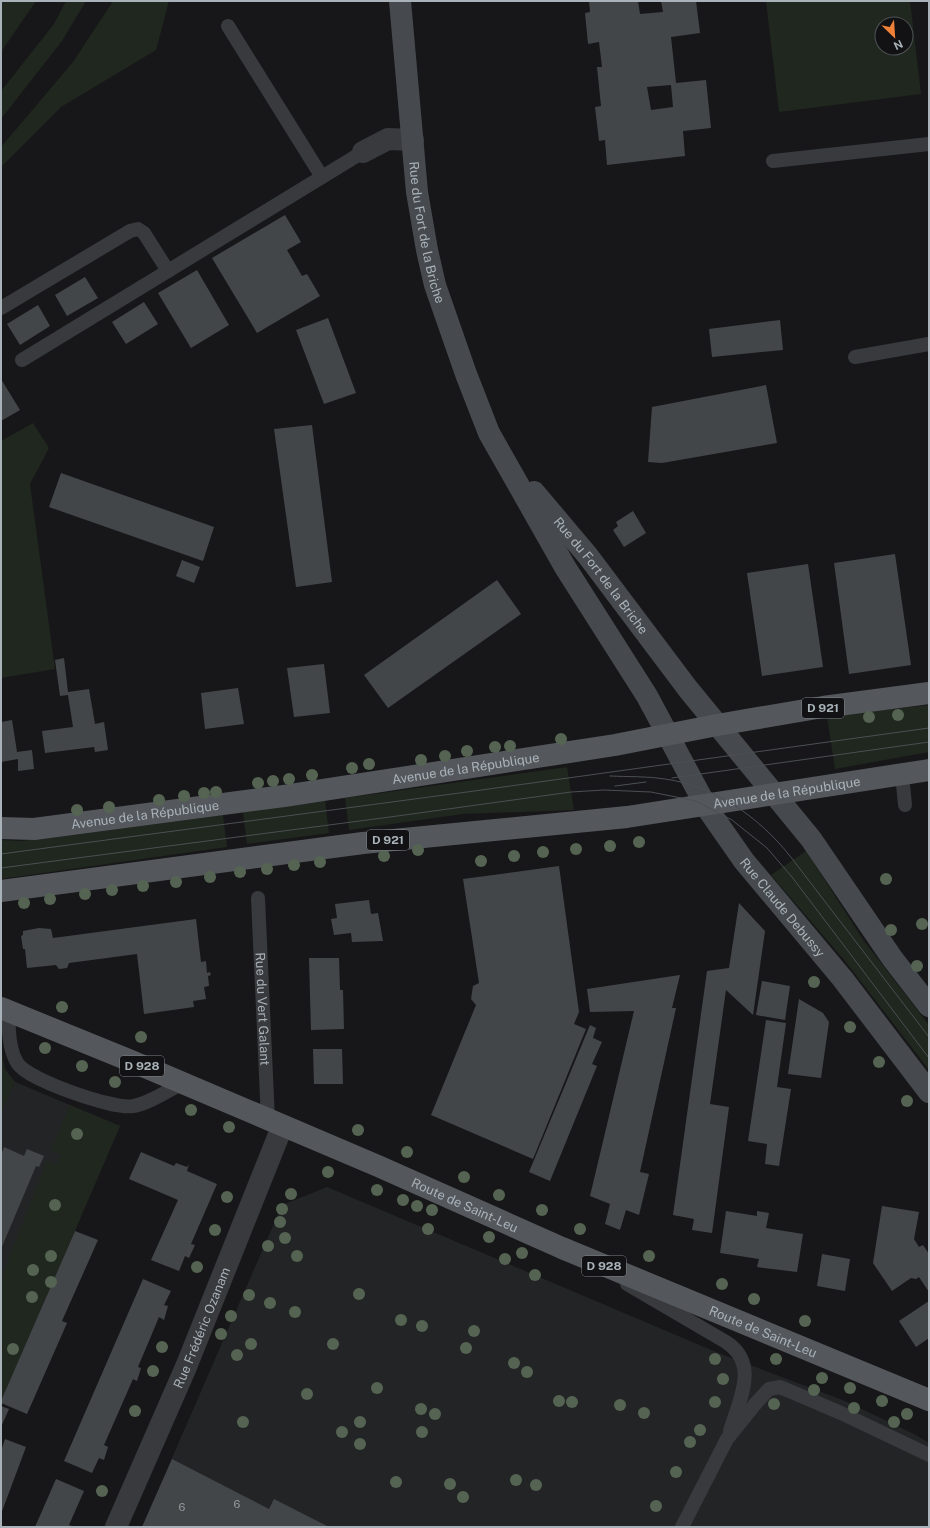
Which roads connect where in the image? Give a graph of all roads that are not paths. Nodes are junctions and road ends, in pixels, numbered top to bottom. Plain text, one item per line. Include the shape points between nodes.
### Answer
1 (400, 1) edge
2 (228, 26) dead end
3 (413, 140) junction
4 (929, 144) edge
5 (363, 152) joint
6 (773, 161) dead end
7 (322, 177) junction
8 (168, 272) junction
9 (1, 308) edge
10 (929, 344) edge
11 (855, 357) dead end
12 (22, 360) dead end
13 (500, 451) junction
14 (929, 693) edge
15 (655, 710) joint
16 (717, 725) junction
17 (668, 735) junction
18 (929, 770) edge
19 (902, 774) junction
20 (775, 794) junction
21 (705, 805) junction
22 (905, 805) dead end
23 (1, 828) edge
24 (1, 892) edge
25 (258, 898) dead end
26 (929, 1006) edge
27 (4, 1010) edge
28 (183, 1083) junction
29 (929, 1092) edge
30 (275, 1123) junction
31 (562, 1248) junction
32 (929, 1400) edge
33 (727, 1440) junction
34 (929, 1455) edge
35 (116, 1527) edge
36 (682, 1527) edge

1 - 3 main road, Rue du Fort de la Briche
2 - 7 lane
3 - 5 street via 388,139
3 - 13 main road, Rue du Fort de la Briche via 421,221 435,285 480,412
4 - 6 lane
5 - 7 lane
7 - 8 lane
8 - 9 lane via 144,233 138,229 130,231
8 - 12 lane
10 - 11 lane
13 - 15 main road, Rue du Fort de la Briche via 565,567
13 - 16 main road, Rue du Fort de la Briche via 588,556
14 - 16 main road, Avenue de la République / D 921
15 - 17 main road, Rue Claude Debussy
16 - 17 main road, Avenue de la République / D 921
16 - 20 main road
17 - 21 main road, Rue Claude Debussy
17 - 23 main road, Avenue de la République / D 921 via 615,746 284,796 34,828
18 - 19 main road, Avenue de la République / D 921
19 - 20 main road, Avenue de la République / D 921
19 - 22 lane
20 - 21 main road, Avenue de la République / D 921
20 - 26 main road via 811,839 892,958
21 - 24 main road, Avenue de la République / D 921 via 607,820 363,843
21 - 29 main road, Rue Claude Debussy via 744,861 842,978
25 - 30 lane, Rue du Vert Galant
27 - 28 main road, Route de Saint-Leu / D 928
27 - 28 lane via 15,1060 19,1066 34,1076 86,1098 117,1106 134,1106
28 - 30 main road, Route de Saint-Leu / D 928
30 - 31 main road, Route de Saint-Leu / D 928
30 - 35 street, Rue Frédéric Ozanam via 186,1367
31 - 32 main road, Route de Saint-Leu / D 928
31 - 33 lane via 737,1350 745,1369 746,1379
33 - 34 lane via 769,1389 780,1387
33 - 36 lane

